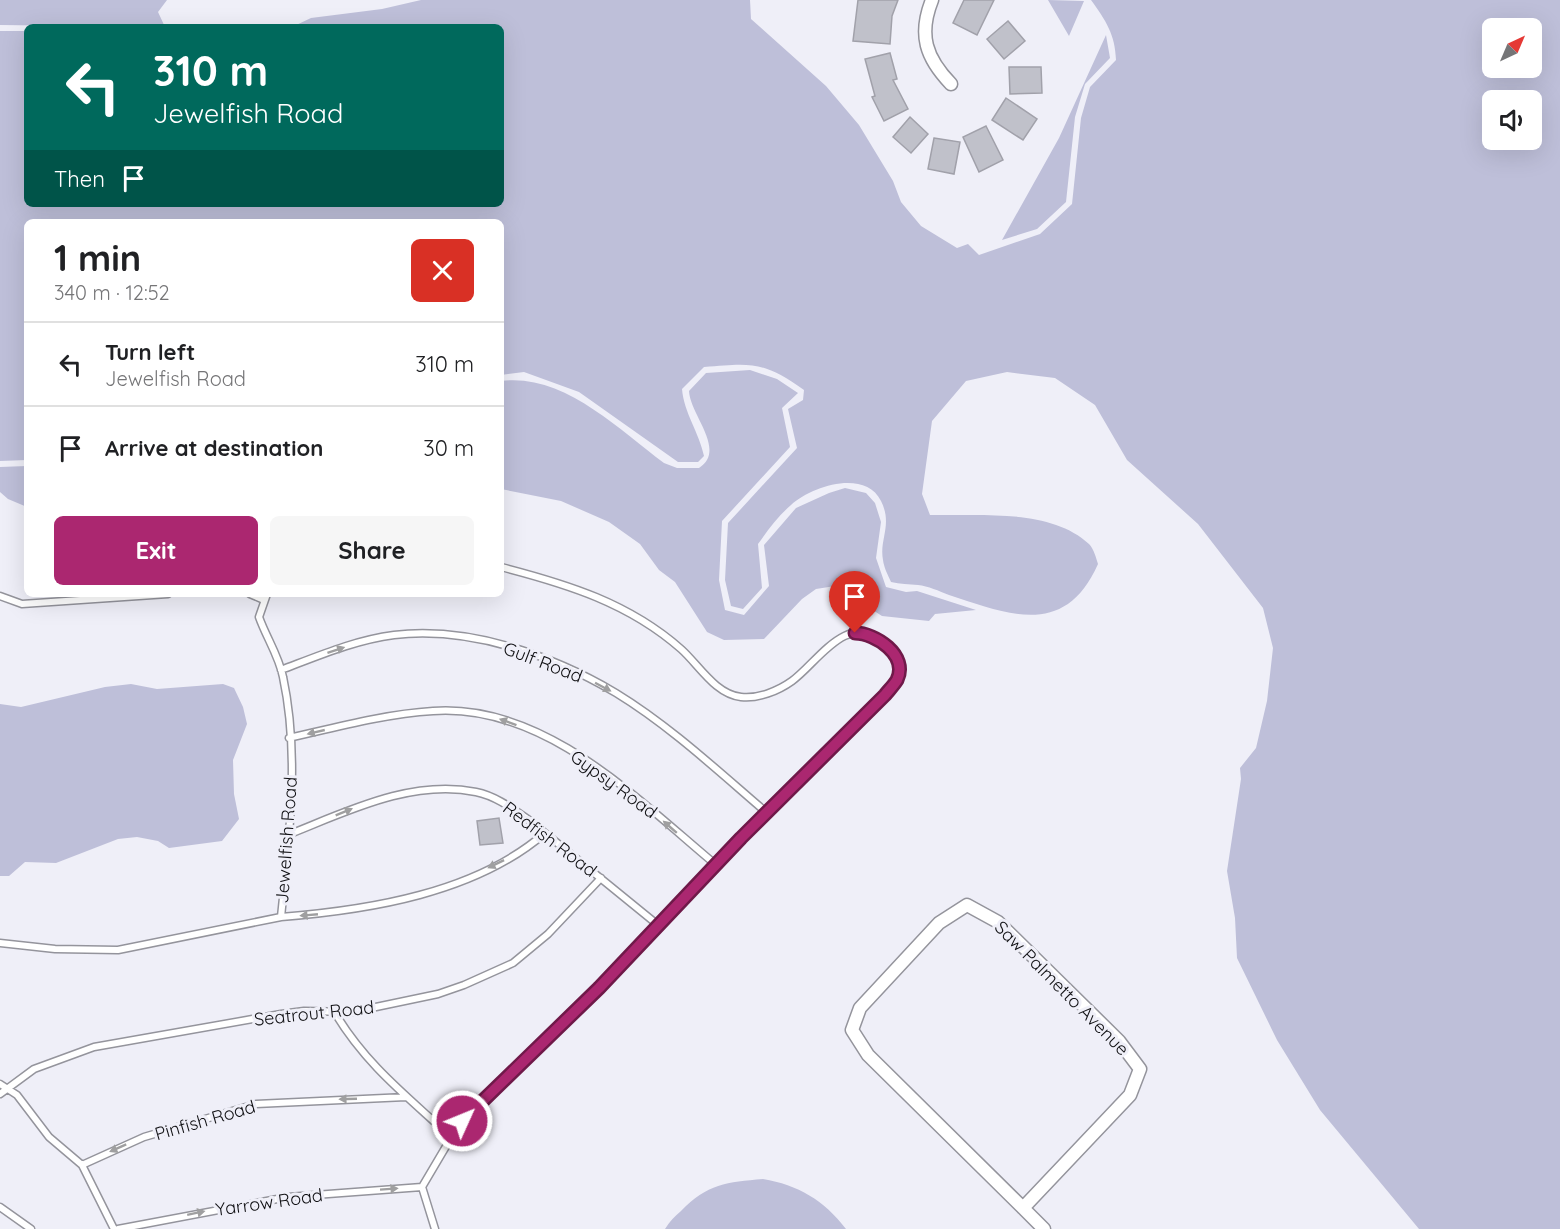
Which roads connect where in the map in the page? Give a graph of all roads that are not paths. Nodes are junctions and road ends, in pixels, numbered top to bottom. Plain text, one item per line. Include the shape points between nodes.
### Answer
1 (932, 0) edge
2 (951, 84) dead end
3 (504, 568) edge
4 (0, 596) edge
5 (124, 597) edge
6 (266, 597) edge
7 (281, 670) junction
8 (290, 738) junction
9 (766, 812) junction
10 (545, 833) junction
11 (290, 834) junction
12 (715, 864) junction
13 (601, 878) junction
14 (281, 917) junction
15 (658, 925) junction
16 (0, 943) edge
17 (335, 1013) junction
18 (3, 1086) edge
19 (0, 1094) edge
20 (406, 1097) junction
21 (451, 1137) junction
22 (82, 1165) junction
23 (422, 1187) junction
24 (1023, 1208) junction
25 (1, 1210) edge
26 (31, 1229) edge
27 (116, 1229) edge
28 (435, 1229) edge
29 (1044, 1229) edge

1 - 2 street via 924,24 926,51
3 - 9 lane via 572,586 630,612 666,636 714,683 732,695 757,696 790,682 847,634 876,637 894,654 899,673 885,695
4 - 5 lane via 22,604
6 - 7 lane, Jewelfish Road via 259,617
7 - 8 lane, Jewelfish Road
7 -> 9 lane, Gulf Road via 334,650 394,636 446,634 506,647 615,693
8 - 11 lane, Jewelfish Road
12 -> 8 lane, Gypsy Road via 626,788 589,762 498,718 434,710
9 - 12 lane
11 -> 10 lane, Redfish Road via 379,800 436,790 492,797
10 - 13 lane, Redfish Road
10 -> 14 lane via 520,852 427,892 347,912
11 - 14 lane, Jewelfish Road
12 - 15 lane
13 - 15 lane, Redfish Road
13 - 17 lane, Seatrout Road via 548,934 513,963 438,994
14 - 16 lane, Jewelfish Road via 118,950
15 - 21 lane via 462,1121
17 - 18 lane, Seatrout Road via 322,1010 280,1014 94,1047 34,1069
17 - 20 lane via 384,1078
18 - 19 lane, Seatrout Road
18 - 22 lane via 25,1105 49,1137
20 - 21 lane
20 -> 22 lane, Pinfish Road via 256,1104 144,1137
21 - 23 lane
22 - 27 lane
27 -> 23 lane, Yarrow Road via 288,1197
23 - 28 lane
24 - 24 street, Saw Palmetto Avenue via 1130,1095 1140,1070 1119,1041 998,922 967,905 939,923 860,1008 852,1030 868,1055
24 - 29 street, Saw Palmetto Avenue
25 - 26 lane

